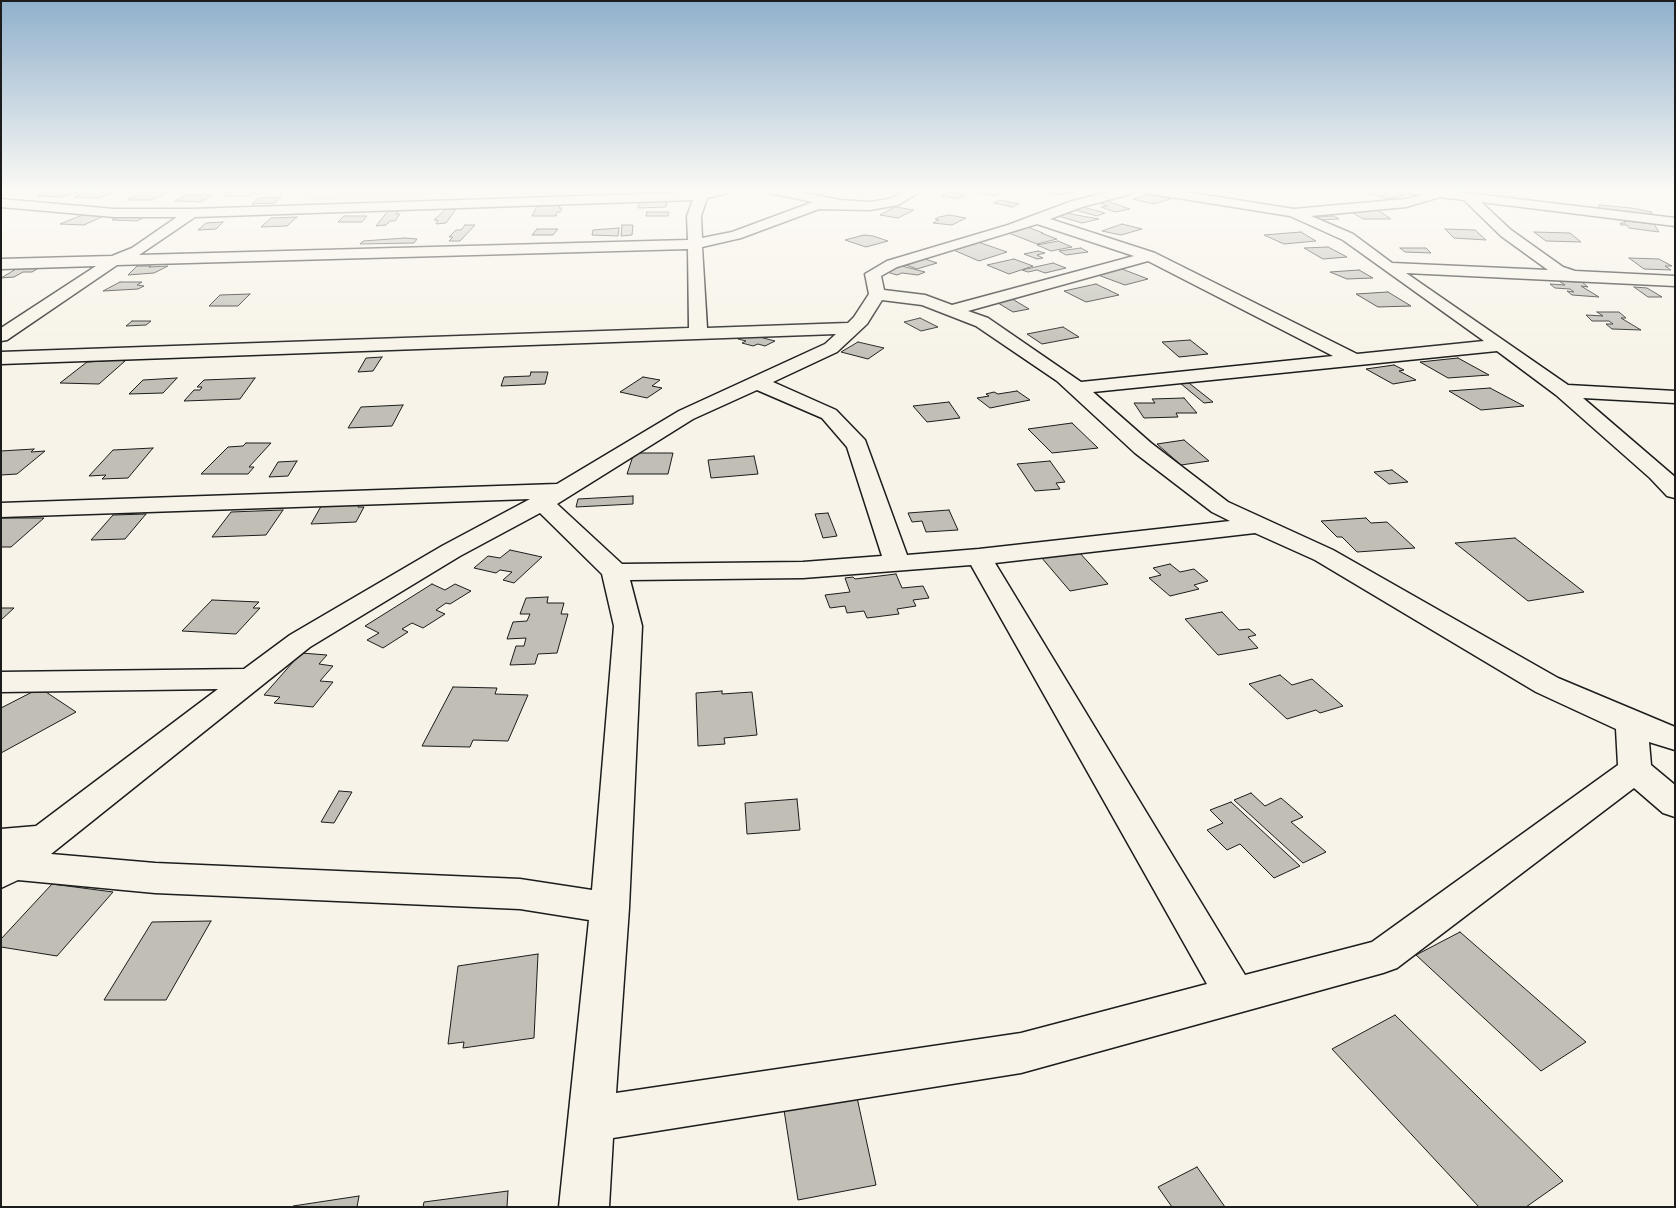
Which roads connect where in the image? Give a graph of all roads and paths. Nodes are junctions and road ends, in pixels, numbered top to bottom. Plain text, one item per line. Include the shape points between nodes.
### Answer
1 (144, 246) edge
2 (617, 246) edge
3 (694, 246) edge
4 (949, 246) edge
5 (1121, 246) edge
6 (1360, 246) edge
7 (1525, 246) edge
8 (1150, 256) junction
9 (112, 262) junction
10 (1, 264) edge
11 (1388, 268) junction
12 (1577, 277) junction
13 (1675, 281) edge
14 (877, 294) junction
15 (952, 310) junction
16 (852, 328) junction
17 (698, 334) junction
18 (1, 336) edge
19 (1501, 345) junction
20 (1, 358) edge
21 (1353, 359) junction
22 (758, 383) junction
23 (1076, 388) junction
24 (1563, 391) junction
25 (1675, 397) edge
26 (1675, 491) edge
27 (553, 497) junction
28 (1, 510) edge
29 (1257, 525) junction
30 (979, 558) junction
31 (897, 564) junction
32 (615, 572) junction
33 (251, 678) junction
34 (1, 682) edge
35 (1632, 723) junction
36 (1675, 739) edge
37 (1635, 770) junction
38 (1675, 804) edge
39 (5, 860) edge
40 (610, 908) junction
41 (1234, 995) junction
42 (593, 1119) junction
43 (584, 1207) edge

1 - 9 street
2 - 9 street
3 - 17 street
4 - 14 street via 892,264 874,274
5 - 8 street
6 - 11 street
7 - 12 street via 1558,270
8 - 15 street
8 - 21 street
9 - 10 street
9 - 18 street
11 - 12 street
11 - 19 street
12 - 13 street
14 - 15 street via 925,300
14 - 16 street via 861,320
15 - 23 street via 982,322
16 - 17 street
16 - 22 street via 831,348
17 - 20 street
19 - 21 street
19 - 24 street
21 - 23 street
22 - 27 street via 686,415
22 - 31 street via 829,414 857,445
23 - 29 street via 1143,448 1220,507
24 - 25 street
24 - 26 street
27 - 28 street
27 - 32 street
27 - 33 street via 451,551 300,642
29 - 30 street
29 - 35 street via 1324,555 1547,685
30 - 31 street
30 - 41 street
31 - 32 street via 803,570
32 - 40 street via 628,626
33 - 34 street
33 - 39 street via 45,839
35 - 36 street
35 - 37 street
37 - 38 street
37 - 41 street via 1383,956
39 - 40 street via 155,878 520,894
40 - 42 street
41 - 42 street via 1021,1053
42 - 43 street

